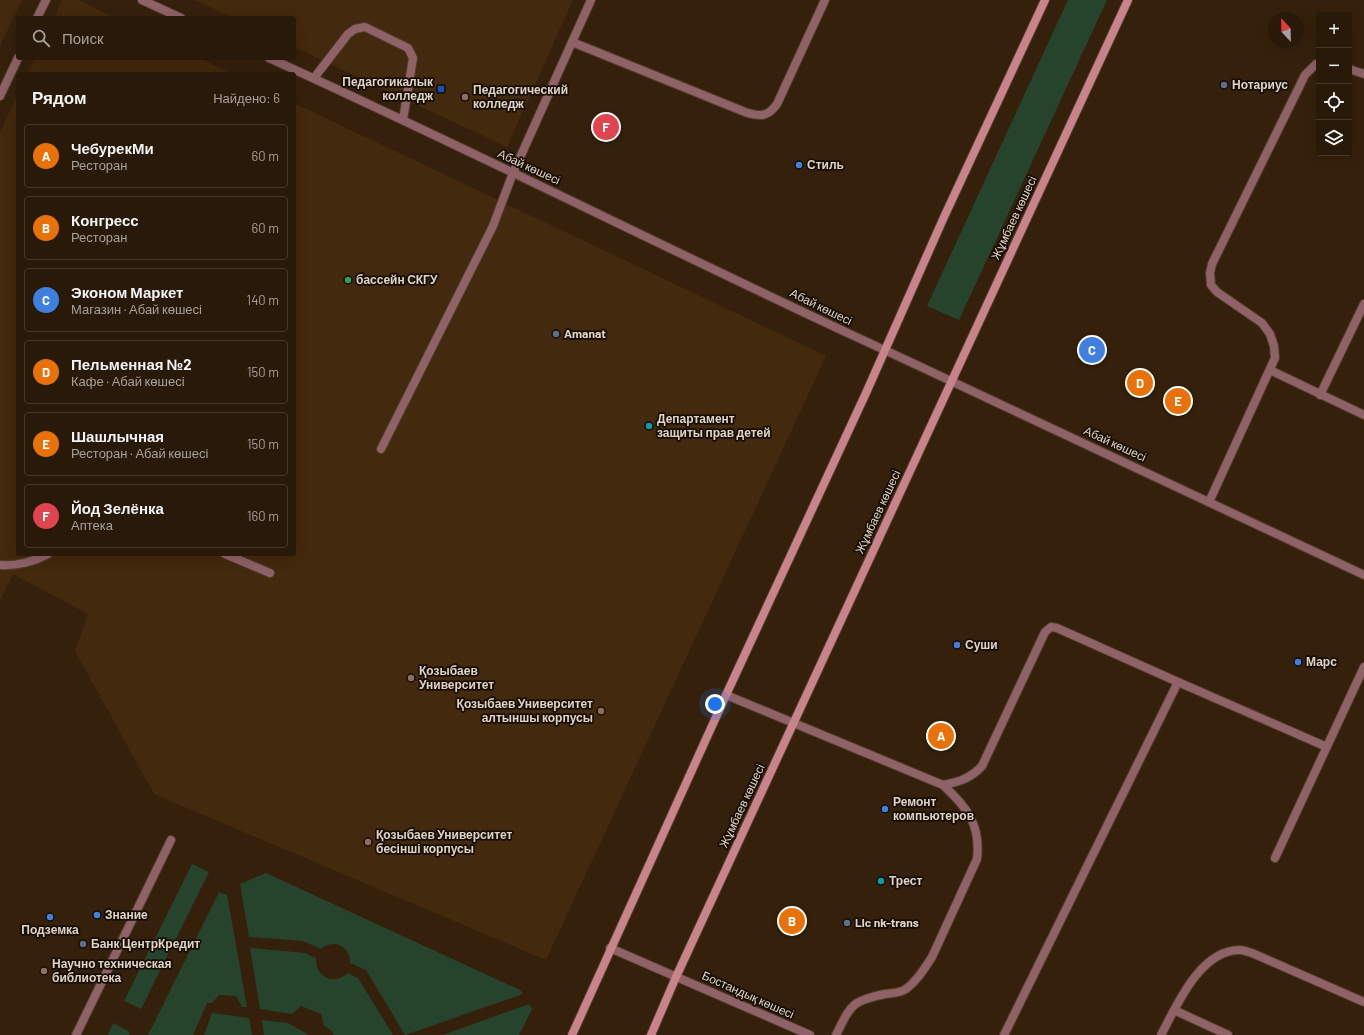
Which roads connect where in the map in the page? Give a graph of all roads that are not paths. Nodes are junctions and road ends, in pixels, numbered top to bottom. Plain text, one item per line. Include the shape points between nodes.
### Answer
1 (46, 0) edge
2 (142, 0) edge
3 (591, 0) edge
4 (825, 0) edge
5 (1045, 0) edge
6 (1128, 0) edge
7 (38, 16) edge
8 (177, 16) edge
9 (572, 42) junction
10 (17, 60) edge
11 (274, 60) edge
12 (1316, 64) edge
13 (1352, 69) edge
14 (1364, 74) edge
15 (314, 78) junction
16 (0, 96) edge
17 (403, 120) junction
18 (513, 173) junction
19 (1364, 304) edge
20 (886, 349) junction
21 (1270, 370) junction
22 (952, 381) junction
23 (1320, 394) junction
24 (1364, 415) edge
25 (382, 449) dead end
26 (1209, 502) junction
27 (43, 556) edge
28 (230, 556) edge
29 (0, 565) edge
30 (270, 573) dead end
31 (1364, 575) edge
32 (1364, 667) edge
33 (1178, 682) junction
34 (726, 695) junction
35 (795, 722) junction
36 (1327, 746) junction
37 (943, 785) junction
38 (171, 840) dead end
39 (1275, 858) dead end
40 (610, 948) junction
41 (676, 977) junction
42 (1364, 1002) edge
43 (1174, 1010) junction
44 (76, 1035) edge
45 (572, 1035) edge
46 (651, 1035) edge
47 (810, 1035) edge
48 (836, 1035) edge
49 (1004, 1035) edge
50 (1161, 1035) edge
51 (1228, 1035) edge

1 - 7 street
2 - 8 street
3 - 9 street
4 - 9 street via 777,104 765,115 745,112
5 - 20 main road
6 - 22 main road, Жұмбаев көшесі
9 - 18 street
10 - 16 street
11 - 15 street, Абай көшесі
12 - 21 street via 1305,75 1212,264 1210,273 1211,285 1217,292 1262,323 1270,334 1275,358
13 - 14 street
15 - 17 street, Абай көшесі
15 - 17 street via 348,34 365,27 408,48 413,54
17 - 18 street, Абай көшесі
18 - 20 street, Абай көшесі
18 - 25 street via 493,226
19 - 23 street
20 - 22 street, Абай көшесі
20 - 34 main road
21 - 23 street
21 - 26 street
22 - 26 street, Абай көшесі
22 - 35 main road, Жұмбаев көшесі
23 - 24 street
26 - 31 street, Абай көшесі
27 - 29 street via 28,562
28 - 30 street
32 - 36 street
33 - 36 street
33 - 37 street via 1051,627 1045,632 982,766 965,780
33 - 49 street
34 - 35 street
34 - 40 main road
35 - 37 street
35 - 41 main road, Жұмбаев көшесі
36 - 39 street
37 - 48 street via 964,806 972,820 978,840 977,859 932,957 920,975 905,990 854,1004
38 - 44 street
40 - 41 street, Бостандық көшесі
40 - 45 main road
41 - 46 main road, Жұмбаев көшесі
41 - 47 street, Бостандық көшесі
42 - 43 street via 1240,950 1226,952 1215,958 1197,974
43 - 50 street
43 - 51 street

